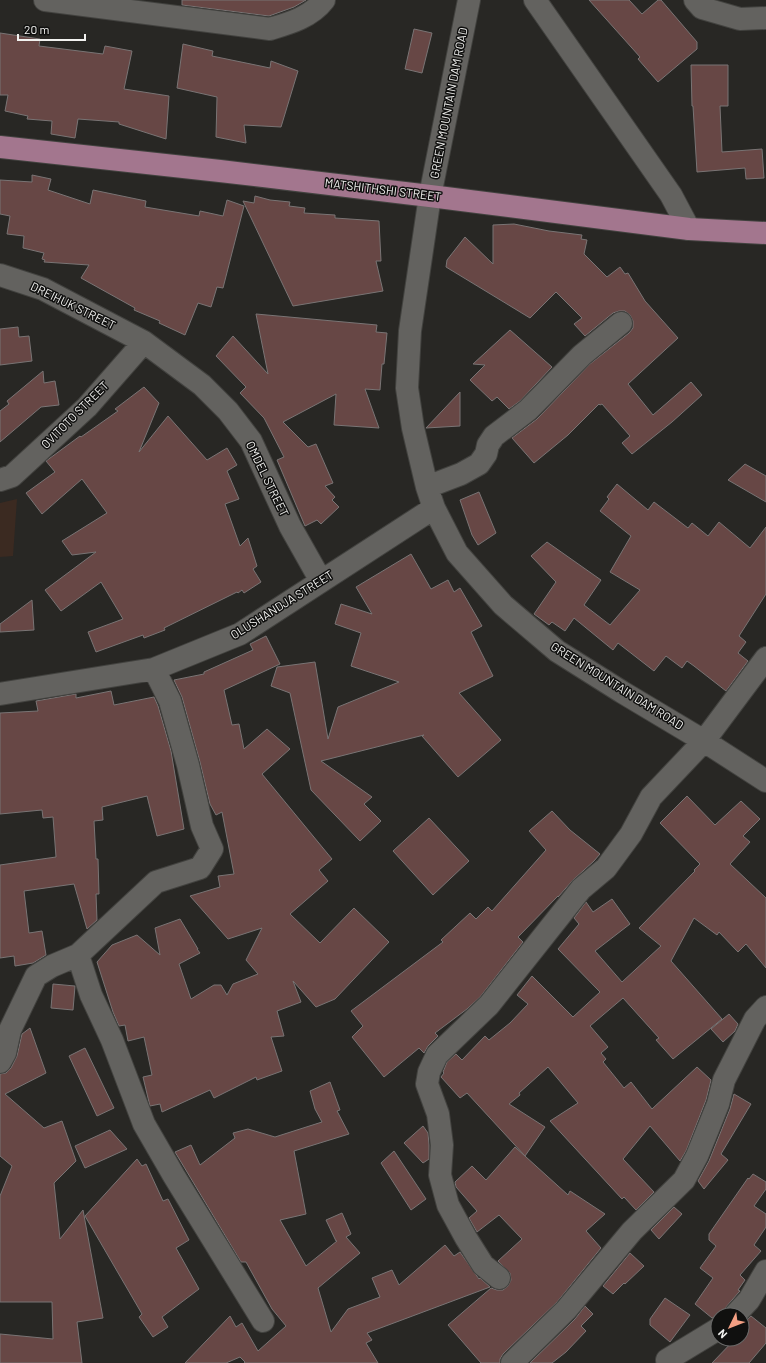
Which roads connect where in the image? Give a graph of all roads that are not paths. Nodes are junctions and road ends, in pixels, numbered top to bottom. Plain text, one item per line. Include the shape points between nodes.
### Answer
1 (45, 0) edge
2 (324, 0) edge
3 (469, 0) edge
4 (535, 0) edge
5 (695, 0) edge
6 (766, 18) edge
7 (0, 147) edge
8 (430, 196) junction
9 (689, 229) junction
10 (766, 233) edge
11 (0, 275) edge
12 (621, 323) dead end
13 (144, 342) junction
14 (0, 480) edge
15 (427, 487) junction
16 (434, 508) junction
17 (321, 581) junction
18 (766, 658) edge
19 (154, 669) junction
20 (0, 694) edge
21 (704, 741) junction
22 (766, 781) edge
23 (78, 954) junction
24 (766, 1007) edge
25 (0, 1062) edge
26 (766, 1271) edge
27 (499, 1278) dead end
28 (742, 1307) edge
29 (263, 1321) dead end
30 (710, 1334) edge
31 (667, 1360) dead end
32 (512, 1363) edge

1 - 2 street via 270,29 297,22 320,6
3 - 8 street, GREEN MOUNTAIN DAM ROAD
4 - 9 street via 671,195
5 - 6 street via 702,8 740,19
7 - 8 main road, MATSHITHSHI STREET
8 - 9 main road, MATSHITHSHI STREET
8 - 15 street, GREEN MOUNTAIN DAM ROAD via 410,331 407,388 413,428
9 - 10 main road, MATSHITHSHI STREET
11 - 13 street, DREIHUK STREET via 43,289
12 - 15 street via 582,355 528,410 494,436 479,464 462,474
13 - 14 street, OVITOTO STREET via 87,407 12,476
13 - 17 street, OMDEL STREET via 202,385 228,411 251,442 290,526
15 - 16 street, GREEN MOUNTAIN DAM ROAD
16 - 17 street, OLUSHANDJA STREET
16 - 21 street, GREEN MOUNTAIN DAM ROAD via 457,553 503,605 557,651
17 - 19 street, OLUSHANDJA STREET via 240,634
18 - 21 street
19 - 20 street, OLUSHANDJA STREET
19 - 23 street via 170,701 202,826 212,849 200,868 156,882
21 - 22 street, GREEN MOUNTAIN DAM ROAD
21 - 27 street via 651,797 631,834 606,868 581,889 489,1005 437,1055 429,1072 427,1084 438,1114 442,1145 440,1175 448,1205 483,1265
23 - 25 street via 36,976 10,1030
23 - 29 street via 90,995 112,1040 144,1124
24 - 32 street via 755,1019 724,1080 718,1104 697,1156 684,1180 632,1231 566,1310
26 - 28 street
30 - 31 street

